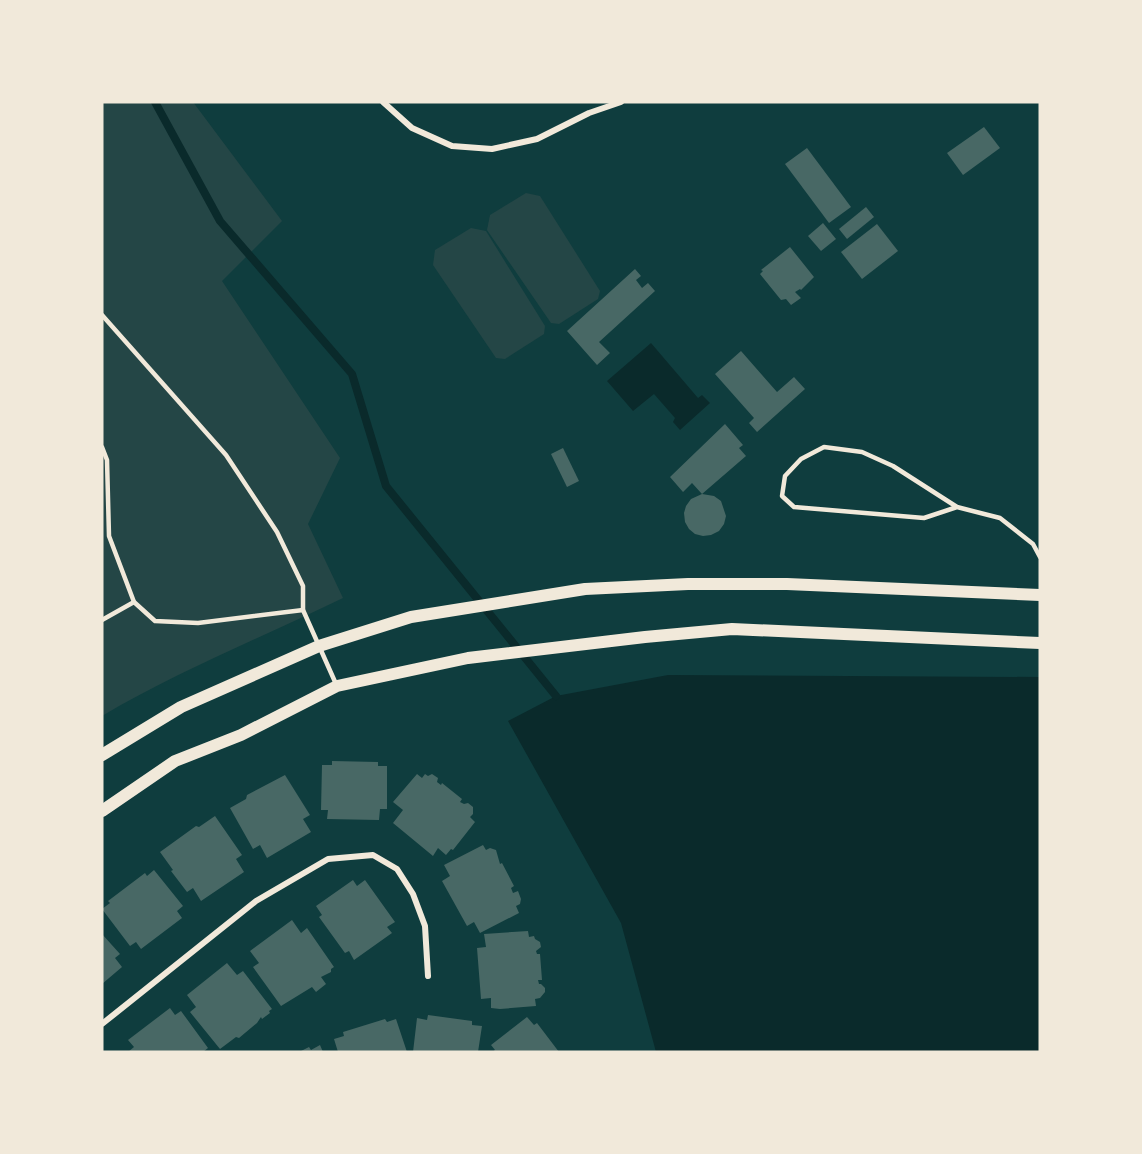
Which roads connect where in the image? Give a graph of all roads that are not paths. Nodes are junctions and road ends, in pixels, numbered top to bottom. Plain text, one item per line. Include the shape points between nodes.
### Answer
1 (383, 102) edge
2 (621, 102) edge
3 (102, 315) edge
4 (102, 447) edge
5 (957, 507) junction
6 (109, 536) junction
7 (102, 539) edge
8 (1040, 557) edge
9 (1040, 595) edge
10 (134, 602) junction
11 (303, 610) junction
12 (102, 620) edge
13 (1040, 643) edge
14 (319, 646) junction
15 (337, 686) junction
16 (102, 755) edge
17 (102, 811) edge
18 (428, 976) dead end
19 (102, 1024) edge

1 - 2 street via 412,128 452,146 492,149 537,139
3 - 11 lane via 232,465 277,532 303,586
4 - 6 lane via 107,460
5 - 5 lane via 862,452 824,447 801,459 785,476 782,496 794,507 924,518
5 - 8 lane via 1000,518 1033,544
6 - 7 lane
6 - 10 lane
9 - 14 main road via 787,584 585,589 411,617
10 - 11 lane via 155,621 187,623
10 - 12 lane
11 - 14 lane
13 - 15 main road via 732,629 468,658
14 - 15 lane
14 - 16 main road via 181,707
15 - 17 main road via 241,735 175,762
18 - 19 street via 425,926 414,894 397,869 373,855 328,859 256,901

